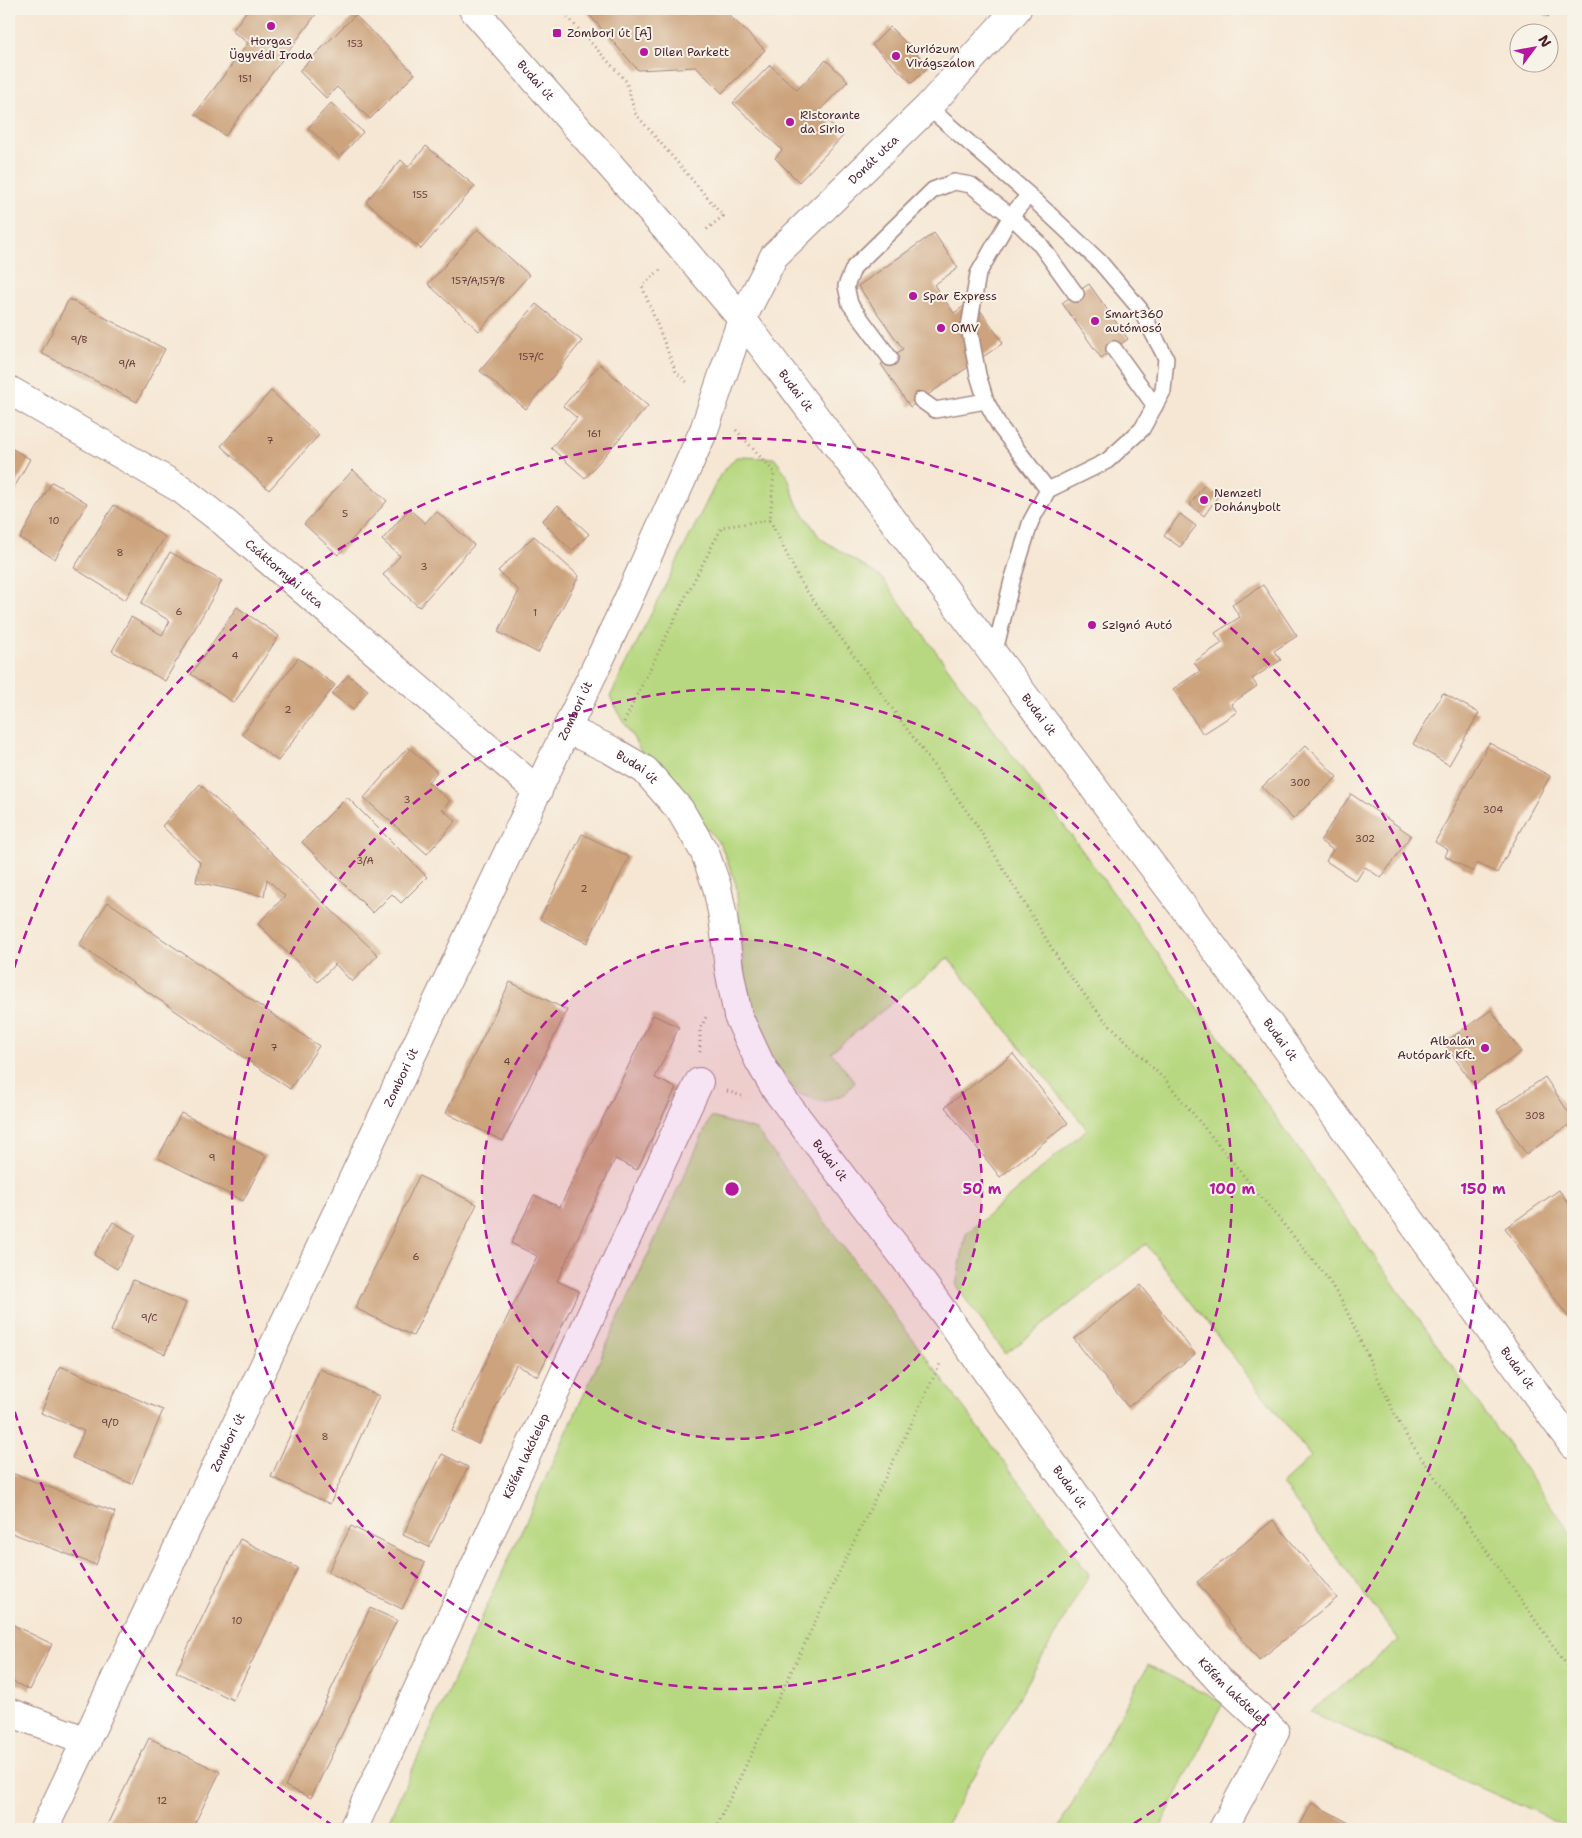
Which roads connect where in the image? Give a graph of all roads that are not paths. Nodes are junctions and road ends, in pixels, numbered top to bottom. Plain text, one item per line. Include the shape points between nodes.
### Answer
1 (473, 9) edge
2 (1015, 9) edge
3 (928, 106) junction
4 (1029, 195) junction
5 (1011, 216) junction
6 (1076, 294) dead end
7 (742, 319) junction
8 (1114, 349) dead end
9 (890, 358) dead end
10 (9, 390) edge
11 (921, 400) dead end
12 (986, 400) junction
13 (1155, 406) junction
14 (1048, 490) junction
15 (994, 655) junction
16 (567, 730) junction
17 (538, 791) junction
18 (699, 1082) dead end
19 (1573, 1445) edge
20 (1142, 1588) joint
21 (9, 1712) edge
22 (87, 1741) junction
23 (44, 1829) edge
24 (353, 1829) edge
25 (1223, 1829) edge

1 - 7 street, Budai út
2 - 3 street, Donát utca
3 - 4 lane
3 - 7 street, Donát utca via 774,256
4 - 5 lane
4 - 13 lane via 1100,262 1140,309 1166,358 1163,391
5 - 6 lane via 1039,243
5 - 9 lane via 971,185 954,182 933,190 854,267 846,286 850,304
5 - 12 lane via 978,274 968,327
7 - 15 street, Budai út
7 - 16 street, Zombori út via 704,430
8 - 13 lane
10 - 17 street, Csáktornyai utca via 181,489
11 - 12 lane via 935,410
12 - 14 lane via 1000,427
13 - 14 lane via 1142,429 1107,461
14 - 15 lane via 1032,521 1012,581
15 - 19 street, Budai út via 1214,948
16 - 17 street, Zombori út
16 - 20 street, Budai út via 645,770 680,810 705,852 717,887 738,1016 776,1090 903,1256
17 - 22 street, Zombori út
18 - 24 street, Köfém lakótelep
20 - 25 street, Köfém lakótelep via 1221,1682 1275,1732
21 - 22 street
22 - 23 street, Zombori út

